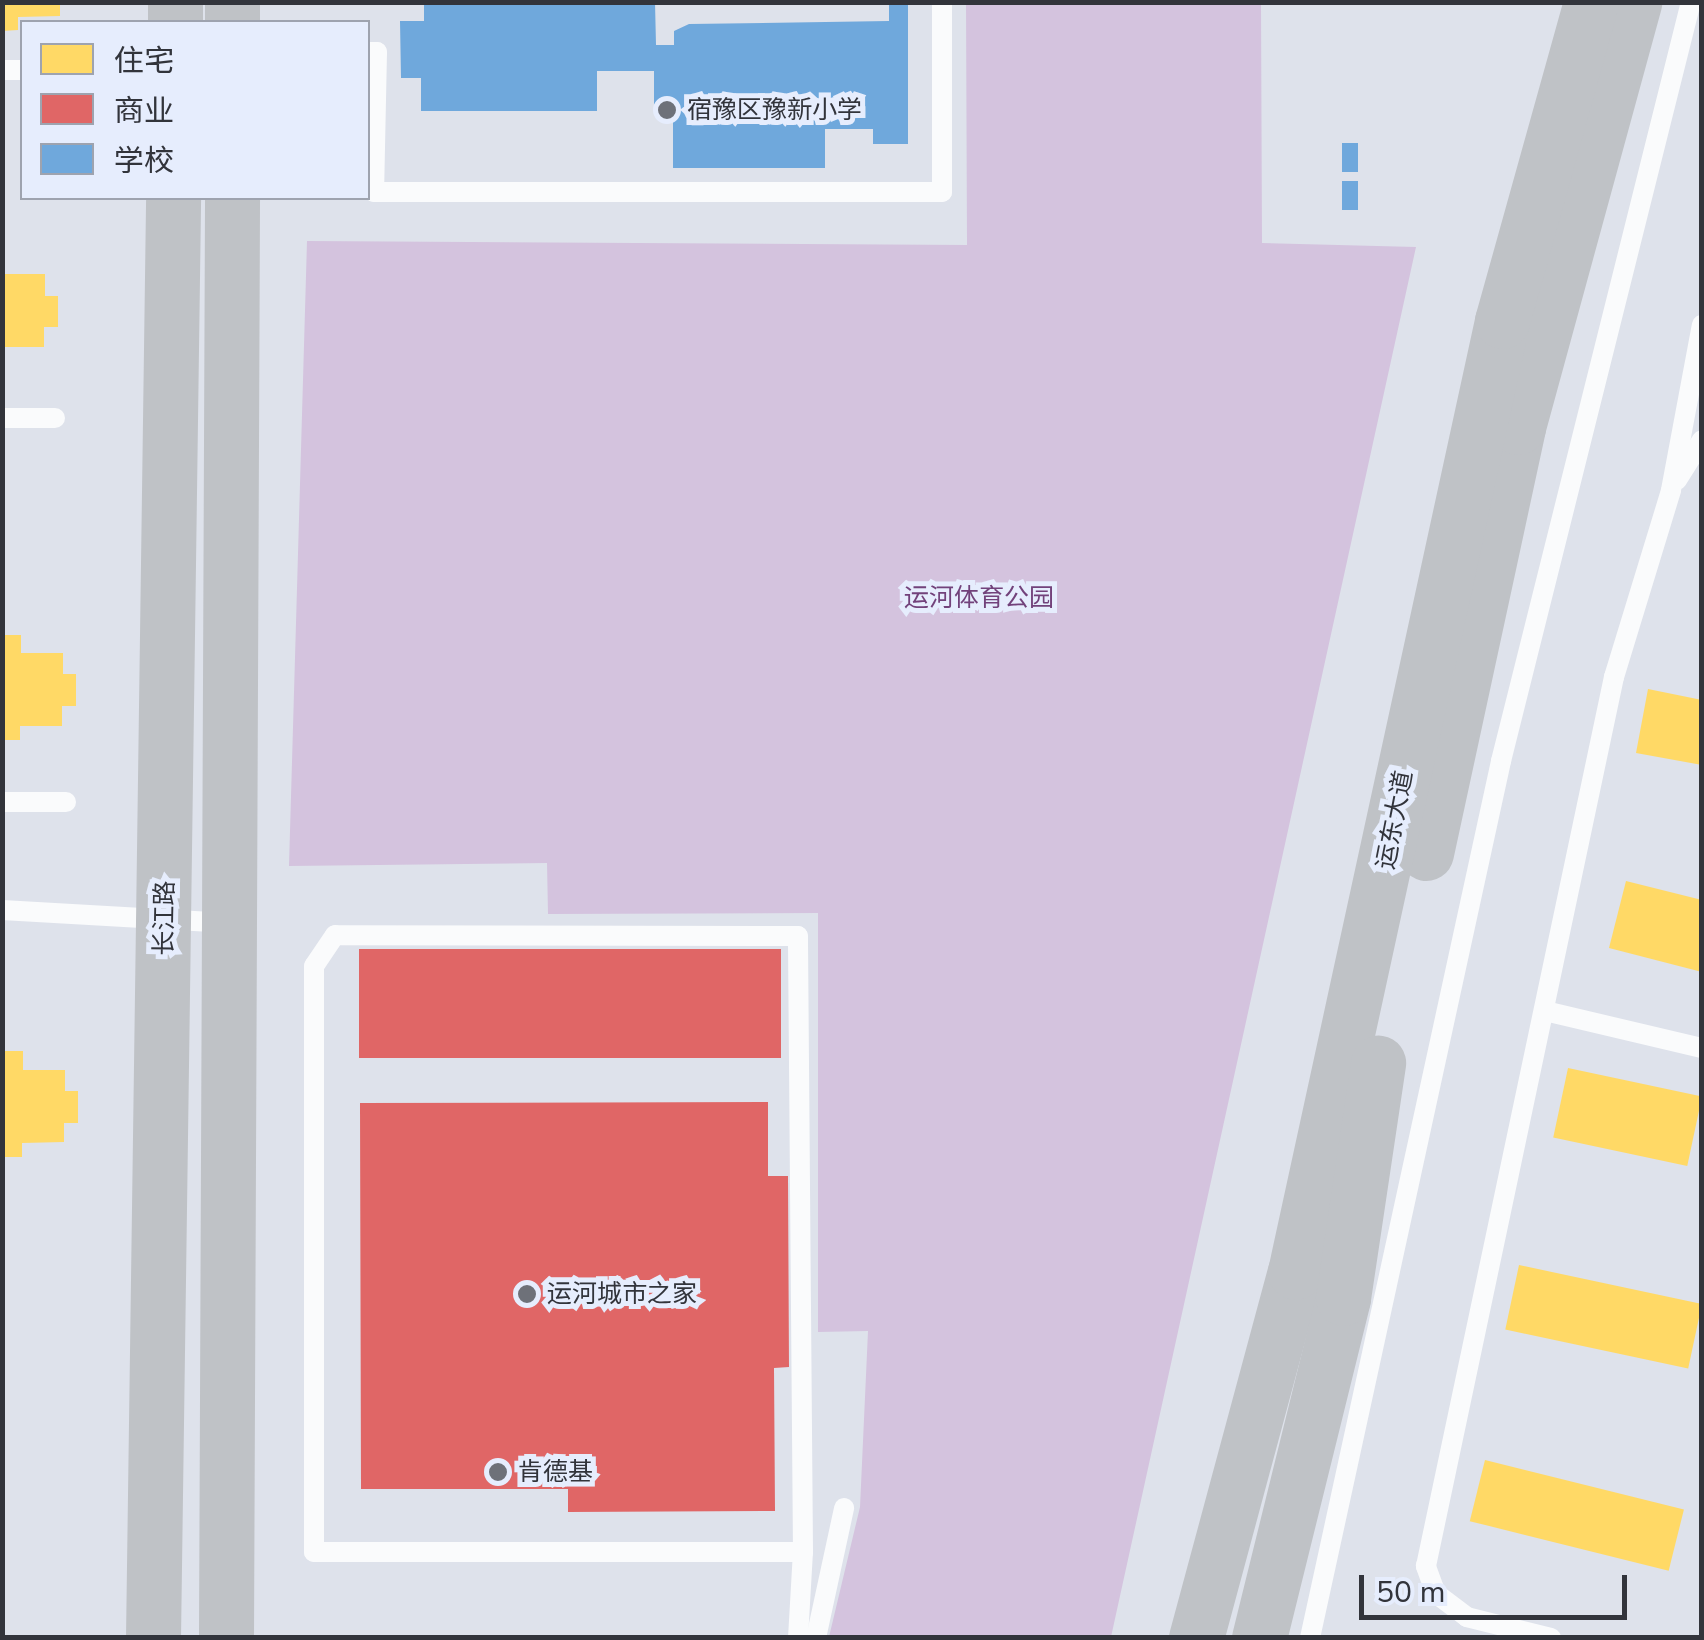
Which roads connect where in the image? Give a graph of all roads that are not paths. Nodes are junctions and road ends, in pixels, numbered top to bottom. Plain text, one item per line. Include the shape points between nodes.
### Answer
1 (942, 2) edge
2 (1590, 2) edge
3 (1634, 2) edge
4 (1692, 2) edge
5 (370, 52) edge
6 (173, 200) edge
7 (232, 200) edge
8 (1702, 325) edge
9 (2, 418) edge
10 (55, 418) dead end
11 (1702, 440) edge
12 (1682, 478) edge
13 (2, 802) edge
14 (66, 802) dead end
15 (2, 910) edge
16 (165, 922) junction
17 (232, 923) junction
18 (1544, 1010) junction
19 (1702, 1048) edge
20 (802, 1552) junction
21 (802, 1590) junction
22 (816, 1631) edge
23 (153, 1638) edge
24 (226, 1638) edge
25 (798, 1638) edge
26 (1196, 1638) edge
27 (1260, 1638) edge
28 (1310, 1638) edge
29 (1551, 1638) edge

1 - 5 lane via 942,192 374,192 377,52
2 - 26 main road, 运东大道 via 1502,321 1295,1272
3 - 27 main road, 运东大道 via 1518,427 1371,1094 1342,1298
4 - 28 lane via 1501,760
6 - 16 main road, 长江路
7 - 17 main road
8 - 12 lane
9 - 10 lane
11 - 12 lane
12 - 18 lane via 1614,677
13 - 14 lane
15 - 16 lane
16 - 17 lane
16 - 23 main road, 长江路
17 - 24 main road
18 - 19 lane
18 - 29 lane via 1426,1566 1436,1594 1467,1617
20 - 20 lane via 798,936 335,935 314,966 314,1552
20 - 21 lane
21 - 22 lane
21 - 22 lane via 844,1508
21 - 25 lane

